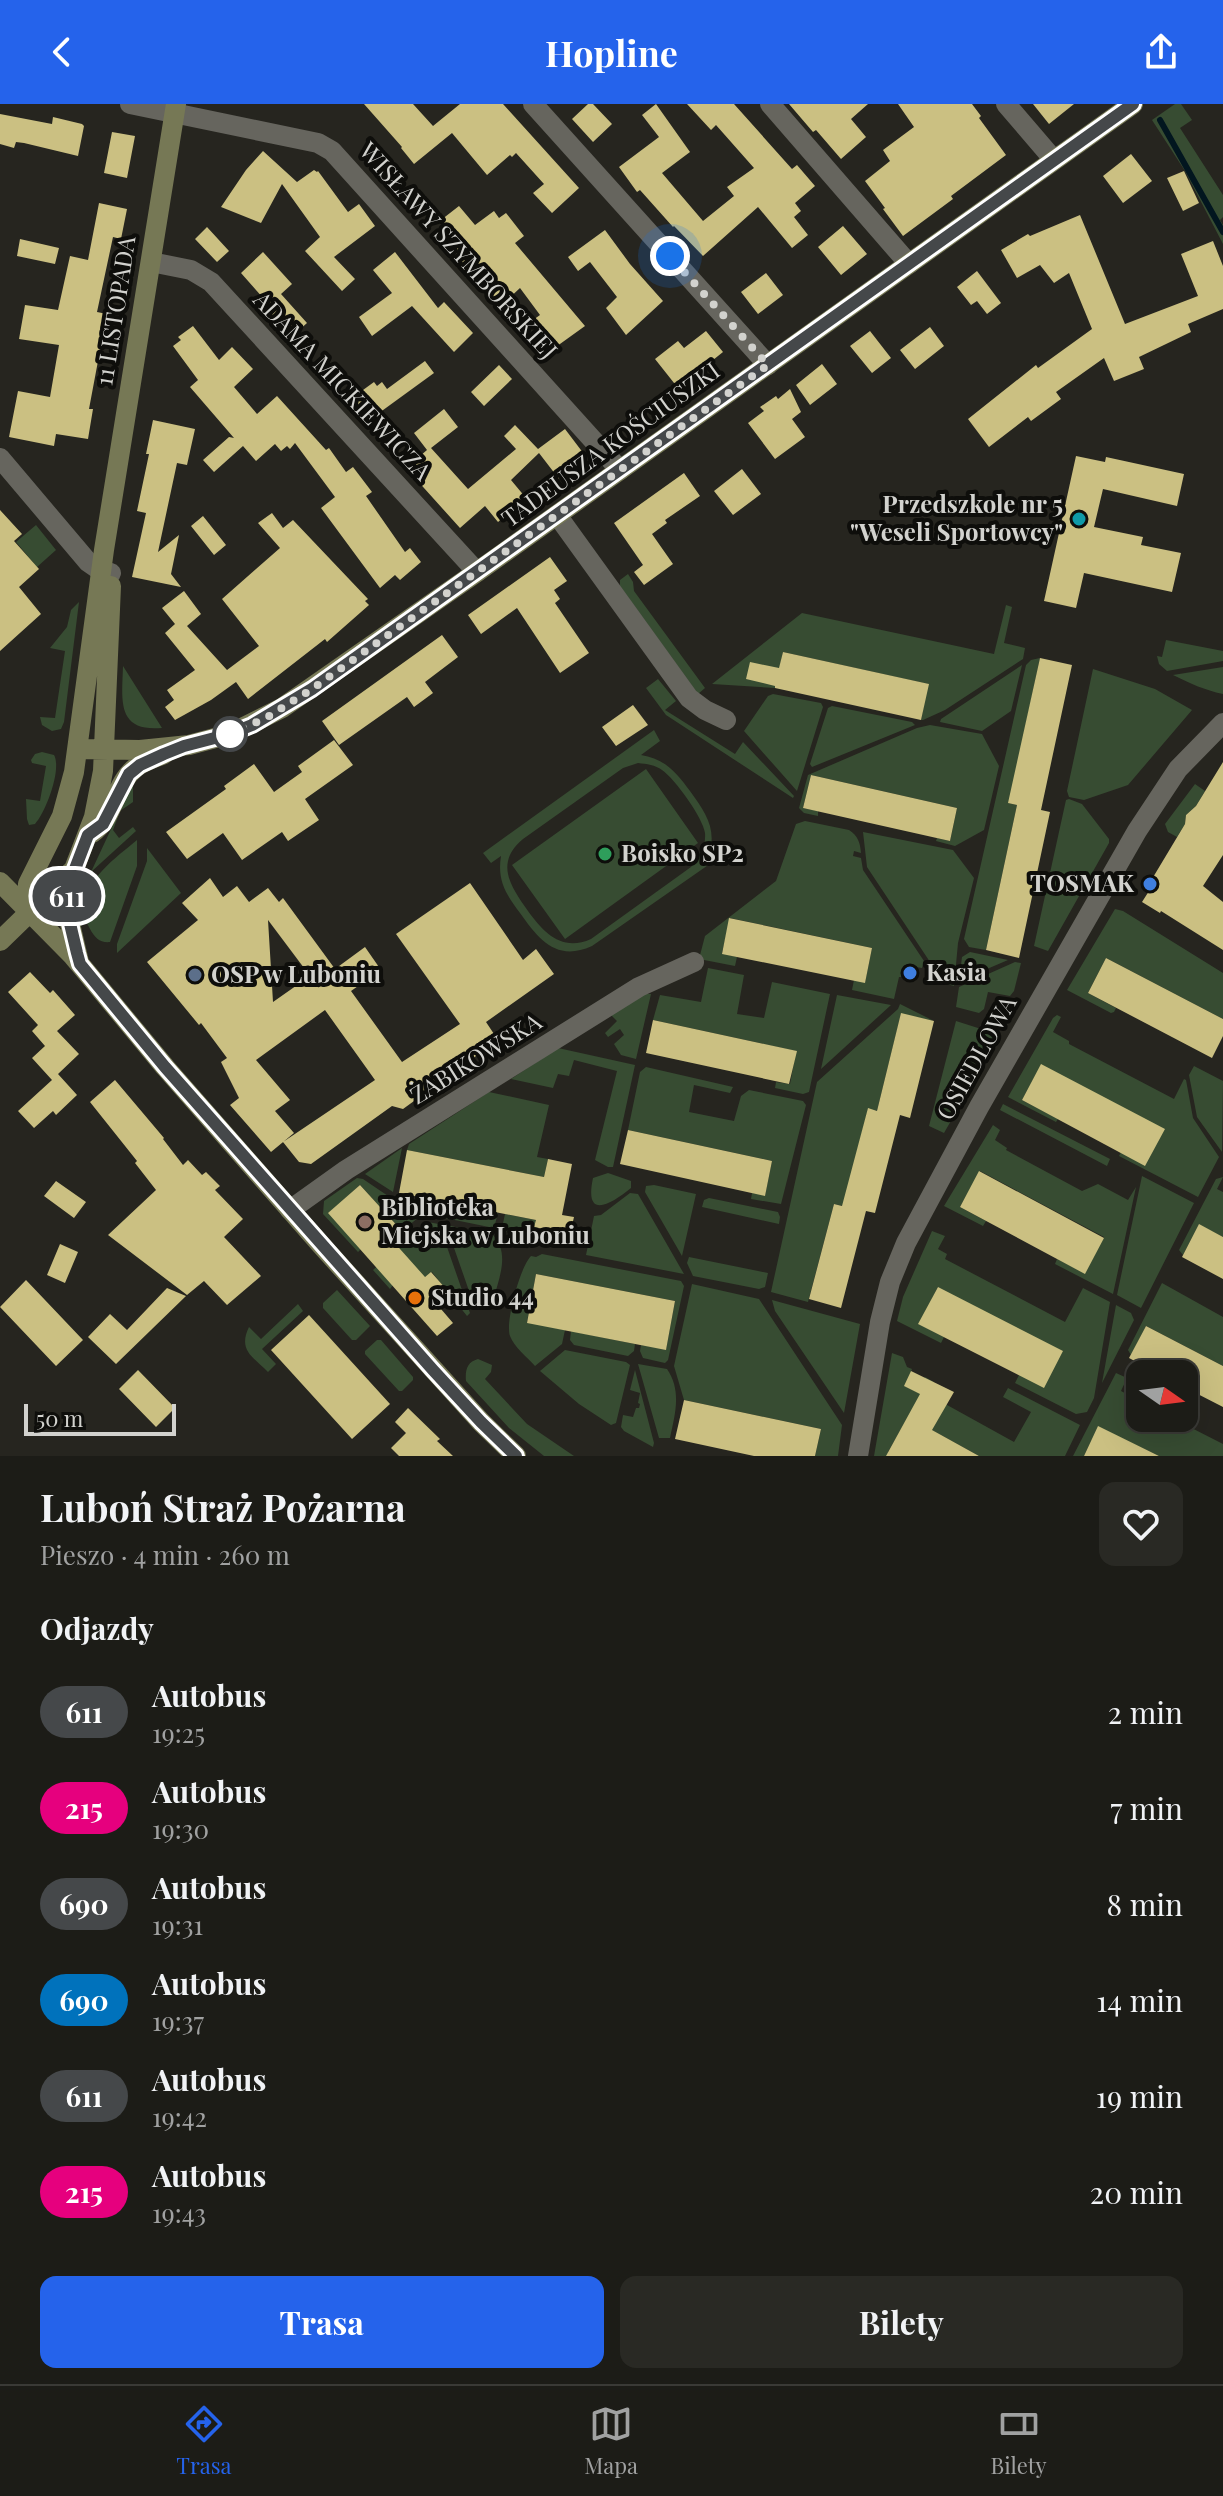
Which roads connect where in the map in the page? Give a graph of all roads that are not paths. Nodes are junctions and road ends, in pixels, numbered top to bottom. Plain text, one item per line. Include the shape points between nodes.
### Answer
1 (130, 104) edge
2 (533, 104) edge
3 (770, 104) edge
4 (1006, 104) edge
5 (1133, 104) edge
6 (176, 109) edge
7 (1054, 160) junction
8 (151, 262) junction
9 (909, 264) junction
10 (768, 365) junction
11 (0, 458) edge
12 (620, 470) junction
13 (557, 515) junction
14 (106, 572) junction
15 (477, 572) junction
16 (726, 720) dead end
17 (1223, 723) edge
18 (184, 746) junction
19 (78, 749) junction
20 (105, 751) junction
21 (88, 835) junction
22 (37, 866) junction
23 (74, 869) junction
24 (0, 871) edge
25 (0, 882) edge
26 (30, 912) junction
27 (0, 941) edge
28 (694, 962) dead end
29 (80, 964) junction
30 (290, 1210) junction
31 (516, 1456) edge
32 (858, 1456) edge

1 - 6 street, WISŁAWY SZYMBORSKIEJ
2 - 10 street
3 - 9 street
4 - 7 street
5 - 7 street, TADEUSZA KOŚCIUSZKI
6 - 8 street, 11 LISTOPADA
6 - 12 street, WISŁAWY SZYMBORSKIEJ via 318,143 332,151
7 - 9 street, TADEUSZA KOŚCIUSZKI
8 - 14 street, 11 LISTOPADA via 108,526
8 - 15 street, ADAMA MICKIEWICZA via 191,270 211,282
9 - 10 street, TADEUSZA KOŚCIUSZKI
10 - 12 street, TADEUSZA KOŚCIUSZKI
11 - 14 street via 88,562
12 - 13 street, TADEUSZA KOŚCIUSZKI
13 - 15 street, TADEUSZA KOŚCIUSZKI
13 - 16 street via 689,698
14 - 19 street, 11 LISTOPADA
14 - 20 street, 11 LISTOPADA
15 - 18 street, TADEUSZA KOŚCIUSZKI via 282,708 230,734
17 - 32 street, OSIEDLOWA via 1178,769 1141,824 906,1243 880,1322
18 - 20 street, TADEUSZA KOŚCIUSZKI
18 - 21 street, TADEUSZA KOŚCIUSZKI via 134,768 103,824
19 - 20 street, TADEUSZA KOŚCIUSZKI
19 - 22 street, 11 LISTOPADA via 62,816
20 - 21 street, 11 LISTOPADA
21 - 23 street, 11 LISTOPADA
22 - 24 street
22 - 26 street, 11 LISTOPADA via 27,893
23 - 26 street
23 - 29 street via 67,911
25 - 26 street
26 - 27 street
26 - 29 street
28 - 30 street, ŻABIKOWSKA via 639,987
29 - 30 street
30 - 31 street

